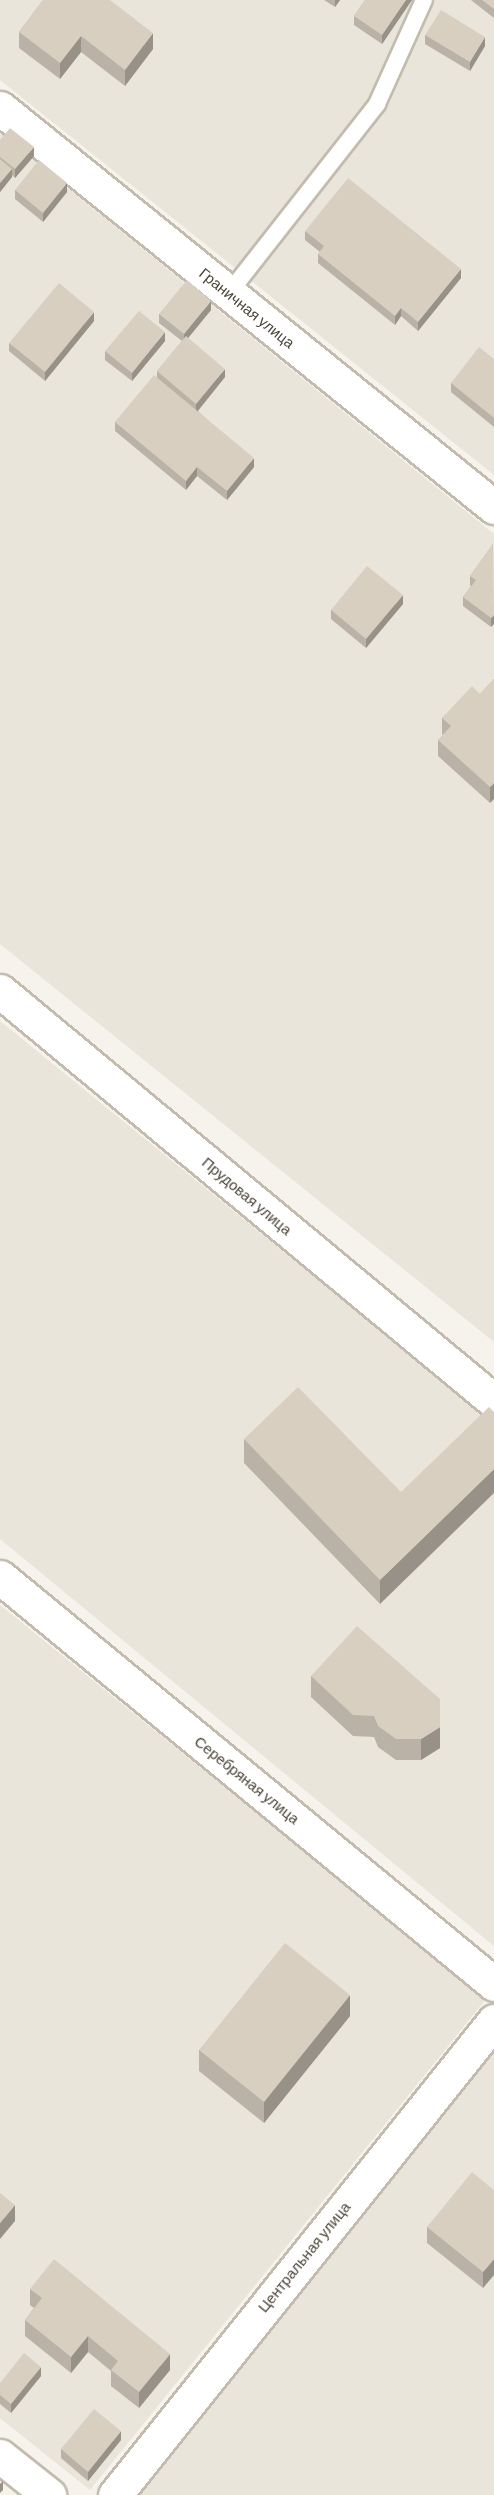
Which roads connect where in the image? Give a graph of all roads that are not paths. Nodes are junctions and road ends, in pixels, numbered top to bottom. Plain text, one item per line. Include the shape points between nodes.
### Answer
1 (424, 0) edge
2 (0, 108) edge
3 (229, 293) junction
4 (494, 507) edge
5 (0, 991) edge
6 (494, 1401) edge
7 (0, 1577) edge
8 (494, 1984) edge
9 (494, 2021) edge
10 (0, 2456) edge
11 (49, 2495) edge
12 (115, 2495) edge

1 - 3 lane via 377,104
2 - 3 street, Граничная улица
3 - 4 street, Граничная улица
5 - 6 street, Прудовая улица
7 - 8 street, Серебряная улица
9 - 12 street, Центральная улица
10 - 11 street

